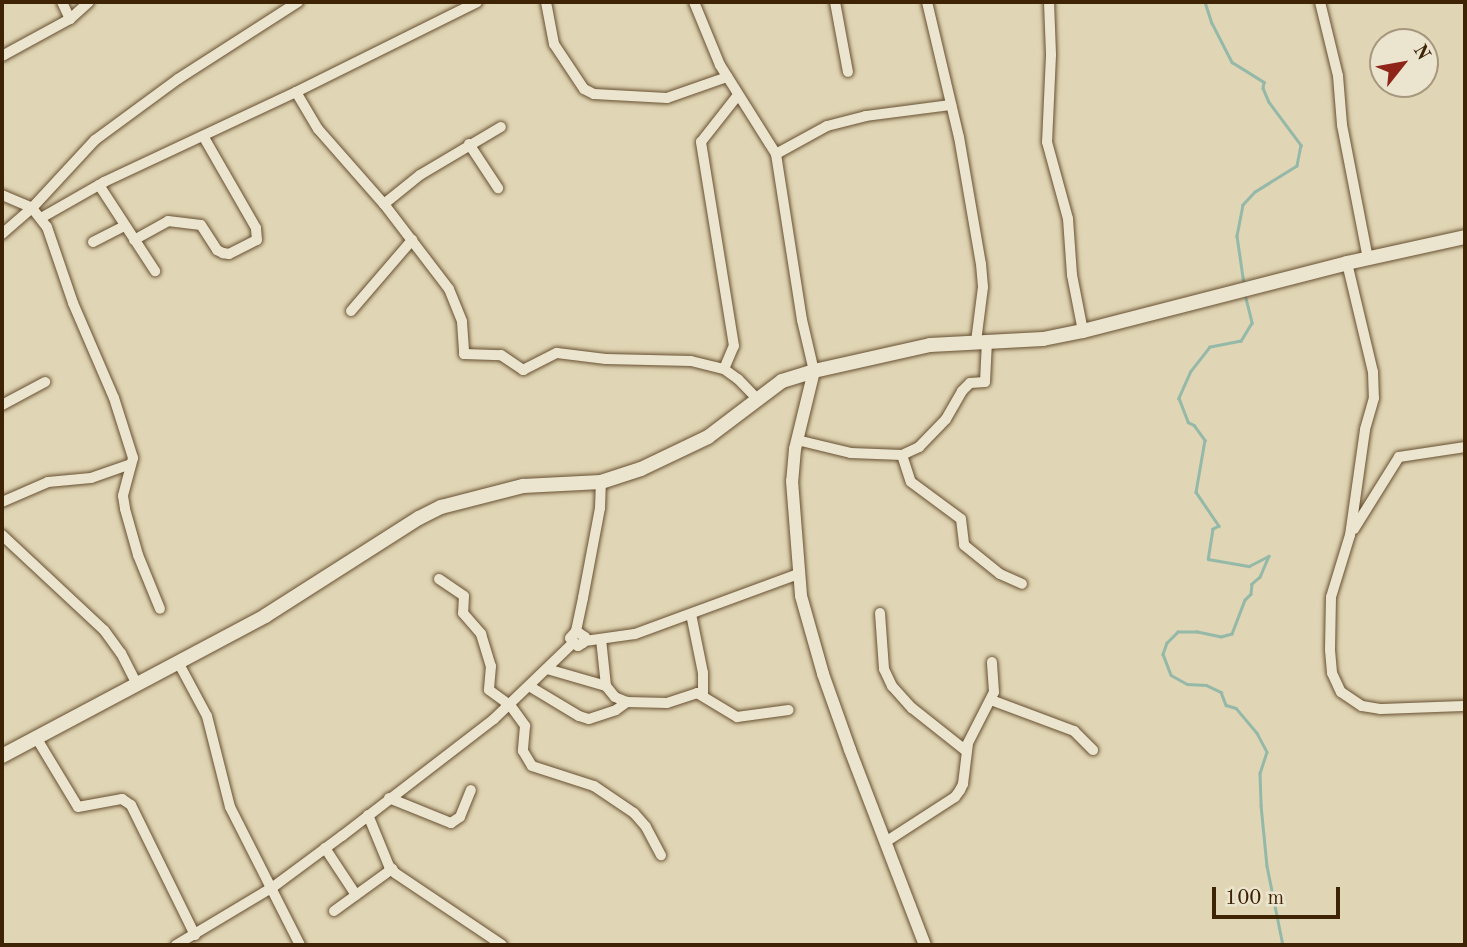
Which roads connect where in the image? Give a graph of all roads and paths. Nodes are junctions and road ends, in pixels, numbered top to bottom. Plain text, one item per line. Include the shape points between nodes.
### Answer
1 (62, 2) edge
2 (89, 2) edge
3 (298, 2) edge
4 (477, 2) edge
5 (546, 2) edge
6 (694, 2) edge
7 (835, 2) edge
8 (927, 2) edge
9 (1049, 2) edge
10 (1320, 2) edge
11 (70, 19) junction
12 (2, 55) edge
13 (848, 72) dead end
14 (727, 77) junction
15 (296, 92) junction
16 (738, 95) junction
17 (951, 105) junction
18 (501, 127) dead end
19 (203, 136) junction
20 (469, 144) junction
21 (776, 153) junction
22 (99, 185) junction
23 (498, 188) dead end
24 (2, 195) edge
25 (384, 204) junction
26 (32, 208) junction
27 (41, 218) junction
28 (125, 226) junction
29 (2, 234) edge
30 (1465, 237) edge
31 (134, 240) junction
32 (412, 240) junction
33 (93, 242) dead end
34 (1368, 259) junction
35 (1347, 262) junction
36 (155, 271) dead end
37 (351, 311) dead end
38 (1083, 331) junction
39 (981, 342) junction
40 (724, 369) junction
41 (814, 370) junction
42 (44, 382) dead end
43 (757, 399) junction
44 (2, 405) edge
45 (797, 440) junction
46 (1465, 447) edge
47 (902, 455) junction
48 (131, 464) junction
49 (601, 482) junction
50 (2, 502) edge
51 (2, 535) edge
52 (1350, 535) junction
53 (798, 574) junction
54 (439, 579) dead end
55 (1022, 584) dead end
56 (160, 609) dead end
57 (880, 613) dead end
58 (691, 614) junction
59 (576, 631) junction
60 (601, 639) junction
61 (585, 641) junction
62 (572, 644) junction
63 (178, 662) junction
64 (992, 662) dead end
65 (547, 669) junction
66 (137, 684) junction
67 (529, 686) junction
68 (606, 686) junction
69 (703, 694) junction
70 (991, 700) junction
71 (627, 702) junction
72 (510, 705) junction
73 (1465, 706) edge
74 (789, 710) dead end
75 (37, 739) junction
76 (965, 750) junction
77 (1093, 750) dead end
78 (2, 756) edge
79 (471, 790) dead end
80 (389, 798) junction
81 (368, 815) junction
82 (887, 841) junction
83 (325, 848) junction
84 (661, 855) dead end
85 (392, 869) junction
86 (273, 887) junction
87 (356, 895) junction
88 (334, 911) dead end
89 (195, 935) junction
90 (176, 945) edge
91 (300, 945) edge
92 (502, 945) edge
93 (925, 945) edge

1 - 11 street
2 - 11 street
3 - 26 street via 178,79 95,140
4 - 15 street
5 - 14 street via 554,44 584,89 594,94 667,98
6 - 14 street
7 - 13 street
8 - 17 street
9 - 38 street via 1046,142 1068,219
10 - 34 street via 1338,76 1342,125
11 - 12 street
14 - 16 street
15 - 19 street
15 - 25 street via 318,129
16 - 21 street
16 - 40 street via 701,142 734,346
17 - 21 street via 827,126
17 - 39 street via 981,264
18 - 20 street
19 - 22 street
19 - 31 street via 256,228 257,240 223,253 201,225 168,221
20 - 23 street
20 - 25 street
21 - 41 street
22 - 27 street
22 - 28 street
24 - 26 street
25 - 32 street
26 - 27 street
26 - 29 street
27 - 48 street via 114,398
28 - 31 street
28 - 33 street
30 - 34 main road
31 - 36 street
32 - 37 street
32 - 40 street via 449,289 462,322 462,349 468,356 496,353 523,370 557,353 691,361
34 - 35 main road
35 - 38 main road
35 - 52 street via 1373,372 1374,398
38 - 39 main road
39 - 41 main road via 930,345
39 - 47 street via 985,382 970,383 926,442
40 - 43 street
41 - 43 main road via 782,382
41 - 45 street
42 - 44 street
43 - 49 main road via 684,451
45 - 47 street via 851,453
45 - 53 street via 792,481
46 - 52 street via 1399,457
47 - 55 street via 911,482 961,519 964,545 1000,574
48 - 50 street via 91,478 48,482
48 - 56 street via 123,496 125,509
49 - 59 street
49 - 63 main road via 523,486 441,508 265,616
51 - 66 street via 104,630
52 - 73 street via 1332,597 1332,673 1341,692 1354,702 1380,709
53 - 58 street
53 - 82 street via 823,674
54 - 72 street via 464,596 463,612 481,634 491,666 489,690
57 - 76 street via 884,669 892,686
58 - 60 street via 635,634
58 - 69 street
59 - 61 street
59 - 62 street via 571,635
60 - 61 street
60 - 68 street
61 - 62 street
62 - 65 street
63 - 66 main road
63 - 86 street via 207,716 227,801
64 - 70 street
65 - 67 street
65 - 68 street
66 - 75 main road
67 - 71 street via 589,719
67 - 72 street
68 - 71 street
69 - 71 street via 667,703
69 - 74 street via 737,717
70 - 76 street
70 - 77 street via 1074,731
72 - 80 street
72 - 84 street via 525,726 523,751 532,766 594,786 634,813
75 - 78 main road
75 - 89 street via 78,807 122,800 131,805
76 - 82 street via 963,784 955,797
79 - 80 street via 460,817 451,823
80 - 81 street
81 - 83 street
81 - 85 street
82 - 93 street
83 - 86 street
83 - 87 street
85 - 87 street
85 - 92 street
86 - 89 street
86 - 91 street
87 - 88 street
89 - 90 street

